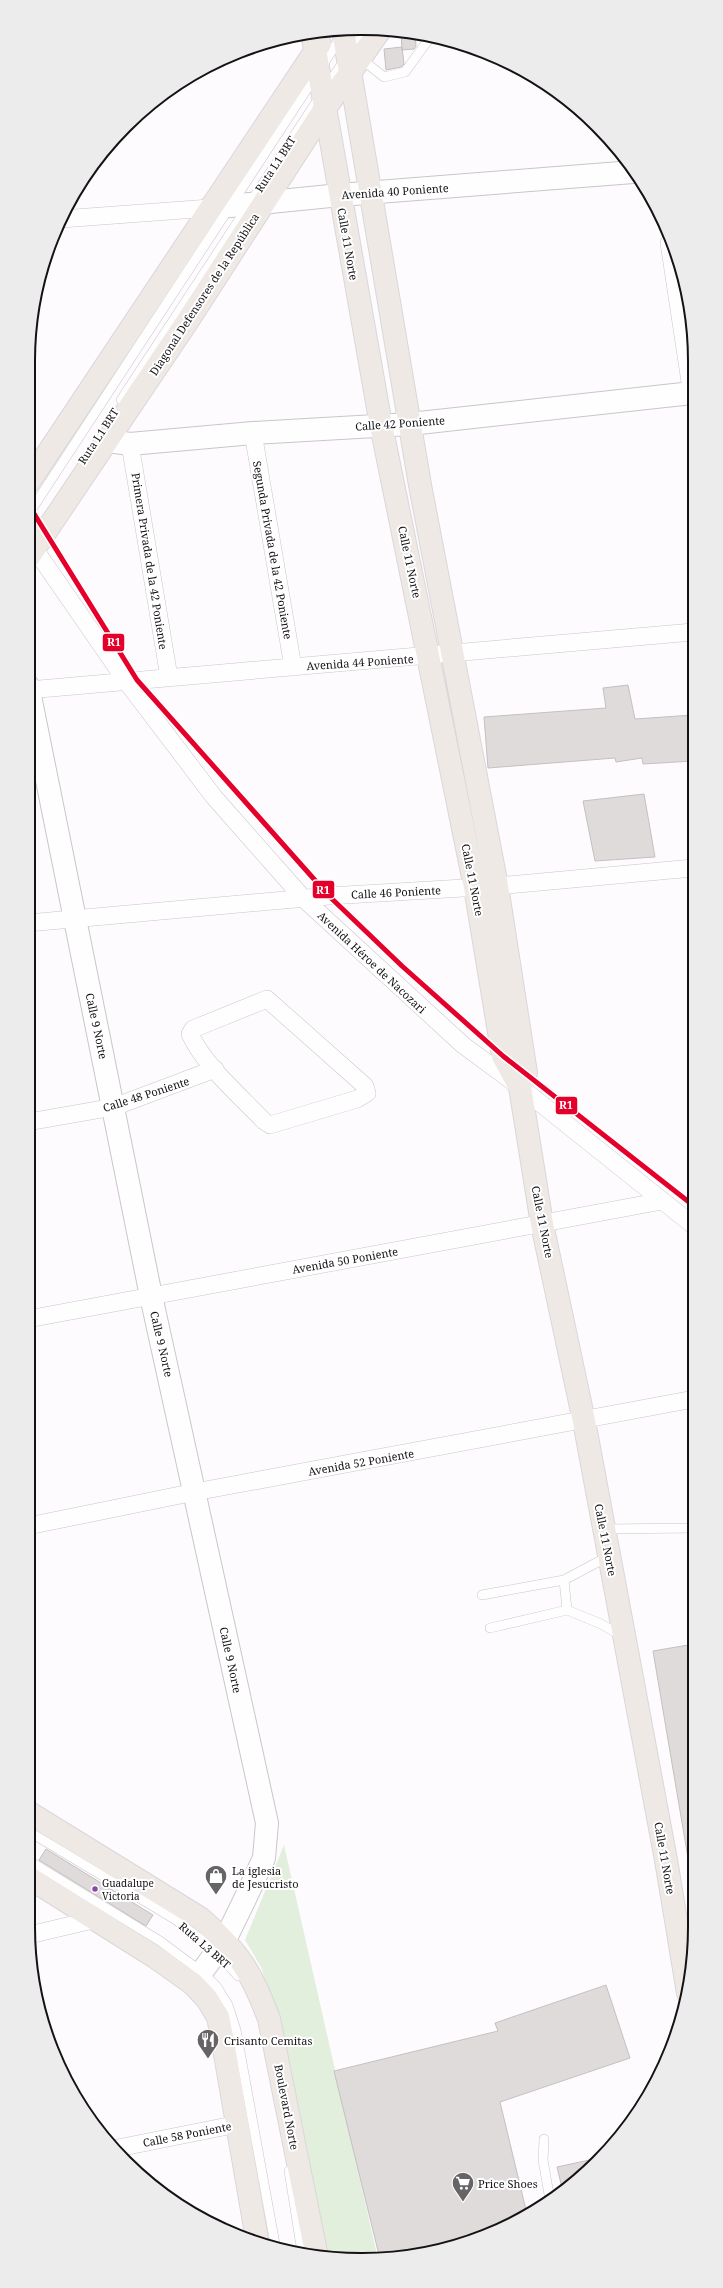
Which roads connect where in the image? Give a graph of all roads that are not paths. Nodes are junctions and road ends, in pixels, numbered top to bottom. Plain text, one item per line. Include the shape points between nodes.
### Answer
1 (356, 35) edge
2 (367, 35) edge
3 (314, 41) edge
4 (427, 41) edge
5 (344, 44) edge
6 (322, 92) junction
7 (628, 172) edge
8 (371, 193) junction
9 (340, 195) junction
10 (248, 203) junction
11 (210, 208) junction
12 (68, 218) edge
13 (671, 258) edge
14 (688, 367) edge
15 (688, 393) edge
16 (115, 410) dead end
17 (410, 424) junction
18 (381, 425) junction
19 (253, 433) junction
20 (108, 441) junction
21 (130, 444) junction
22 (84, 457) dead end
23 (35, 472) edge
24 (35, 505) edge
25 (35, 539) edge
26 (35, 541) edge
27 (35, 557) edge
28 (688, 632) edge
29 (453, 654) junction
30 (429, 656) junction
31 (293, 667) junction
32 (169, 677) junction
33 (126, 681) junction
34 (35, 688) edge
35 (35, 723) edge
36 (688, 868) edge
37 (497, 886) junction
38 (475, 887) junction
39 (304, 899) junction
40 (75, 919) junction
41 (35, 922) edge
42 (215, 1069) junction
43 (520, 1087) junction
44 (114, 1107) junction
45 (35, 1121) edge
46 (662, 1201) junction
47 (688, 1221) edge
48 (542, 1224) junction
49 (151, 1296) junction
50 (35, 1319) edge
51 (688, 1400) edge
52 (584, 1421) junction
53 (195, 1492) junction
54 (35, 1525) edge
55 (688, 1528) edge
56 (604, 1529) junction
57 (609, 1556) junction
58 (564, 1580) junction
59 (482, 1595) dead end
60 (566, 1610) junction
61 (490, 1628) dead end
62 (624, 1638) junction
63 (35, 1816) edge
64 (35, 1835) edge
65 (35, 1864) edge
66 (35, 1881) edge
67 (97, 1919) junction
68 (35, 1934) edge
69 (221, 1946) junction
70 (685, 1972) edge
71 (198, 1978) junction
72 (252, 2004) dead end
73 (261, 2029) dead end
74 (238, 2124) junction
75 (544, 2139) dead end
76 (285, 2145) dead end
77 (121, 2147) edge
78 (287, 2160) dead end
79 (549, 2194) edge
80 (256, 2236) edge
81 (274, 2241) edge
82 (301, 2247) edge
83 (315, 2249) edge

1 - 5 lane, Ruta L1 BRT
2 - 5 main road, Diagonal Defensores de la República
3 - 5 main road, Diagonal Defensores de la República
3 - 6 main road, Calle 11 Norte
3 - 11 main road, Diagonal Defensores de la República
4 - 5 lane via 405,72 384,77
5 - 6 main road, Diagonal Defensores de la República
5 - 6 lane, Ruta L1 BRT
5 - 8 main road, Calle 11 Norte
6 - 9 main road, Calle 11 Norte
6 - 10 main road, Diagonal Defensores de la República
6 - 10 lane, Ruta L1 BRT
7 - 8 main road, Avenida 40 Poniente
8 - 9 main road, Avenida 40 Poniente
8 - 17 main road, Calle 11 Norte
9 - 10 main road, Avenida 40 Poniente
9 - 18 main road, Calle 11 Norte
10 - 11 main road, Avenida 40 Poniente
10 - 16 lane, Ruta L1 BRT
10 - 20 main road, Diagonal Defensores de la República via 187,322
10 - 24 lane, Ruta L1 BRT
11 - 12 street, Avenida 40 Poniente
11 - 23 main road, Diagonal Defensores de la República
13 - 14 street
15 - 17 main road, Calle 42 Poniente
17 - 18 main road, Calle 42 Poniente
17 - 29 main road, Calle 11 Norte
18 - 19 main road, Calle 42 Poniente
18 - 30 main road, Calle 11 Norte
19 - 21 main road, Calle 42 Poniente
19 - 31 street, Segunda Privada de la 42 Poniente
20 - 21 main road, Calle 42 Poniente
20 - 26 main road, Diagonal Defensores de la República
21 - 32 street, Primera Privada de la 42 Poniente
22 - 25 lane, Ruta L1 BRT
27 - 33 street, Avenida Héroe de Nacozari
28 - 29 street, Avenida 44 Poniente
29 - 30 street, Avenida 44 Poniente
29 - 37 main road, Calle 11 Norte
30 - 31 street, Avenida 44 Poniente
30 - 38 main road, Calle 11 Norte
31 - 32 street, Avenida 44 Poniente
32 - 33 street, Avenida 44 Poniente
33 - 34 street, Avenida 44 Poniente
33 - 39 street, Avenida Héroe de Nacozari via 214,796
35 - 40 main road, Calle 9 Norte
36 - 37 street, Calle 46 Poniente
37 - 38 street, Calle 46 Poniente
37 - 43 main road, Calle 11 Norte via 526,1073
38 - 39 street, Calle 46 Poniente
38 - 43 main road, Calle 11 Norte via 503,1056
39 - 40 street, Calle 46 Poniente
39 - 43 street, Avenida Héroe de Nacozari via 463,1045
40 - 41 street, Calle 46 Poniente
40 - 44 main road, Calle 9 Norte
42 - 42 street via 194,1042 190,1034 193,1029 267,999 365,1086 367,1093 357,1099 270,1125
42 - 44 street, Calle 48 Poniente
43 - 46 street, Avenida Héroe de Nacozari
43 - 48 main road, Calle 11 Norte
44 - 45 street, Calle 48 Poniente
44 - 49 main road, Calle 9 Norte
46 - 47 street, Avenida Héroe de Nacozari
46 - 48 street, Avenida 50 Poniente
48 - 49 street, Avenida 50 Poniente
48 - 52 main road, Calle 11 Norte
49 - 50 street, Avenida 50 Poniente
49 - 53 main road, Calle 9 Norte
51 - 52 street, Avenida 52 Poniente
52 - 53 street, Avenida 52 Poniente
52 - 56 main road, Calle 11 Norte
53 - 54 street, Avenida 52 Poniente
53 - 69 main road, Calle 9 Norte via 267,1824 264,1858
55 - 56 lane
56 - 57 main road, Calle 11 Norte
57 - 58 lane
57 - 62 main road, Calle 11 Norte
58 - 59 lane
58 - 60 lane
60 - 61 lane
60 - 62 lane via 601,1624
62 - 70 main road, Calle 11 Norte
63 - 69 main road, Boulevard Norte via 200,1918
64 - 69 lane, Ruta L3 BRT
65 - 71 lane, Ruta L3 BRT via 160,1941
66 - 67 main road
67 - 68 street
67 - 71 main road via 176,1971
69 - 71 main road, Calle 9 Norte
69 - 72 lane, Ruta L3 BRT
69 - 83 main road, Boulevard Norte via 245,1964 260,1992 269,2019
71 - 74 main road via 218,2017
71 - 81 lane, Ruta L3 BRT via 217,1987 228,2005 236,2030
73 - 76 lane via 272,2069
74 - 77 street, Calle 58 Poniente
74 - 80 main road
75 - 79 lane via 543,2160
78 - 82 lane

